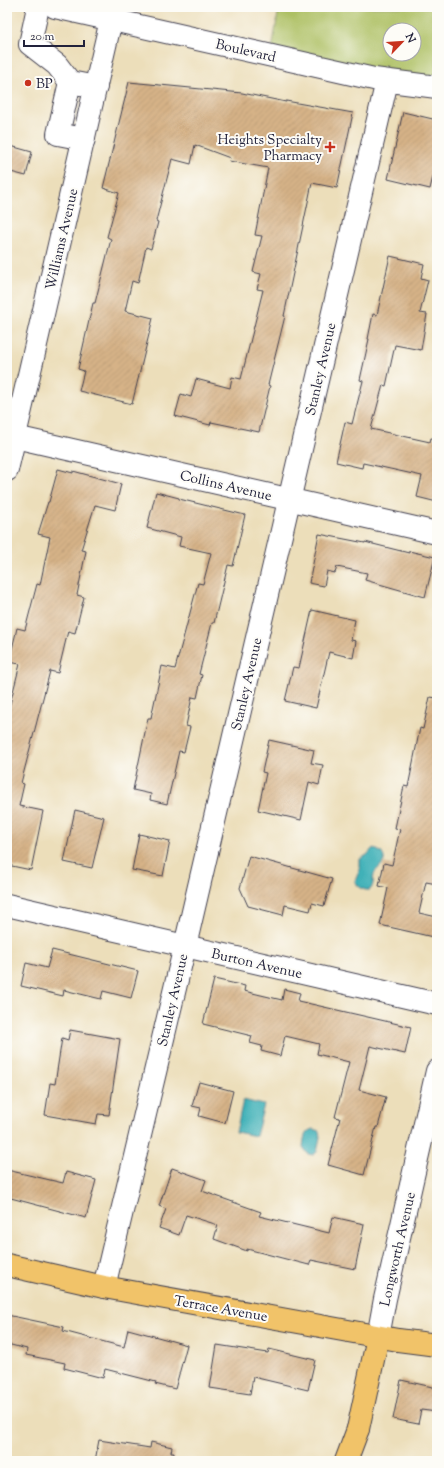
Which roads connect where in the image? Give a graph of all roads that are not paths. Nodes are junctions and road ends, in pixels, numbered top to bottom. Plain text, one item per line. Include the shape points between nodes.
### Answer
1 (38, 7) edge
2 (55, 7) edge
3 (113, 13) edge
4 (387, 81) junction
5 (70, 82) junction
6 (96, 87) junction
7 (437, 87) edge
8 (84, 139) junction
9 (15, 437) junction
10 (7, 470) edge
11 (289, 499) junction
12 (437, 533) edge
13 (7, 906) edge
14 (185, 946) junction
15 (437, 1004) edge
16 (437, 1071) edge
17 (7, 1265) edge
18 (104, 1287) junction
19 (378, 1336) junction
20 (437, 1345) edge
21 (358, 1429) junction
22 (346, 1461) edge
23 (356, 1461) edge

1 - 5 street via 30,44 58,65
2 - 3 street, Boulevard
3 - 4 street, Boulevard via 366,78
3 - 6 street, Williams Avenue
4 - 7 street, Boulevard
4 - 11 street, Stanley Avenue
5 - 6 street
5 - 8 street via 58,134
6 - 8 street, Williams Avenue
8 - 9 street, Williams Avenue
9 - 10 street, Williams Avenue
9 - 11 street, Collins Avenue
11 - 12 street, Collins Avenue
11 - 14 street, Stanley Avenue
13 - 14 street, Burton Avenue
14 - 15 street, Burton Avenue
14 - 18 street, Stanley Avenue
16 - 19 street, Longworth Avenue
17 - 18 main road, Terrace Avenue
18 - 19 main road, Terrace Avenue
19 - 20 main road, Terrace Avenue
19 - 21 main road, Longworth Avenue
21 - 22 main road
21 - 23 main road

